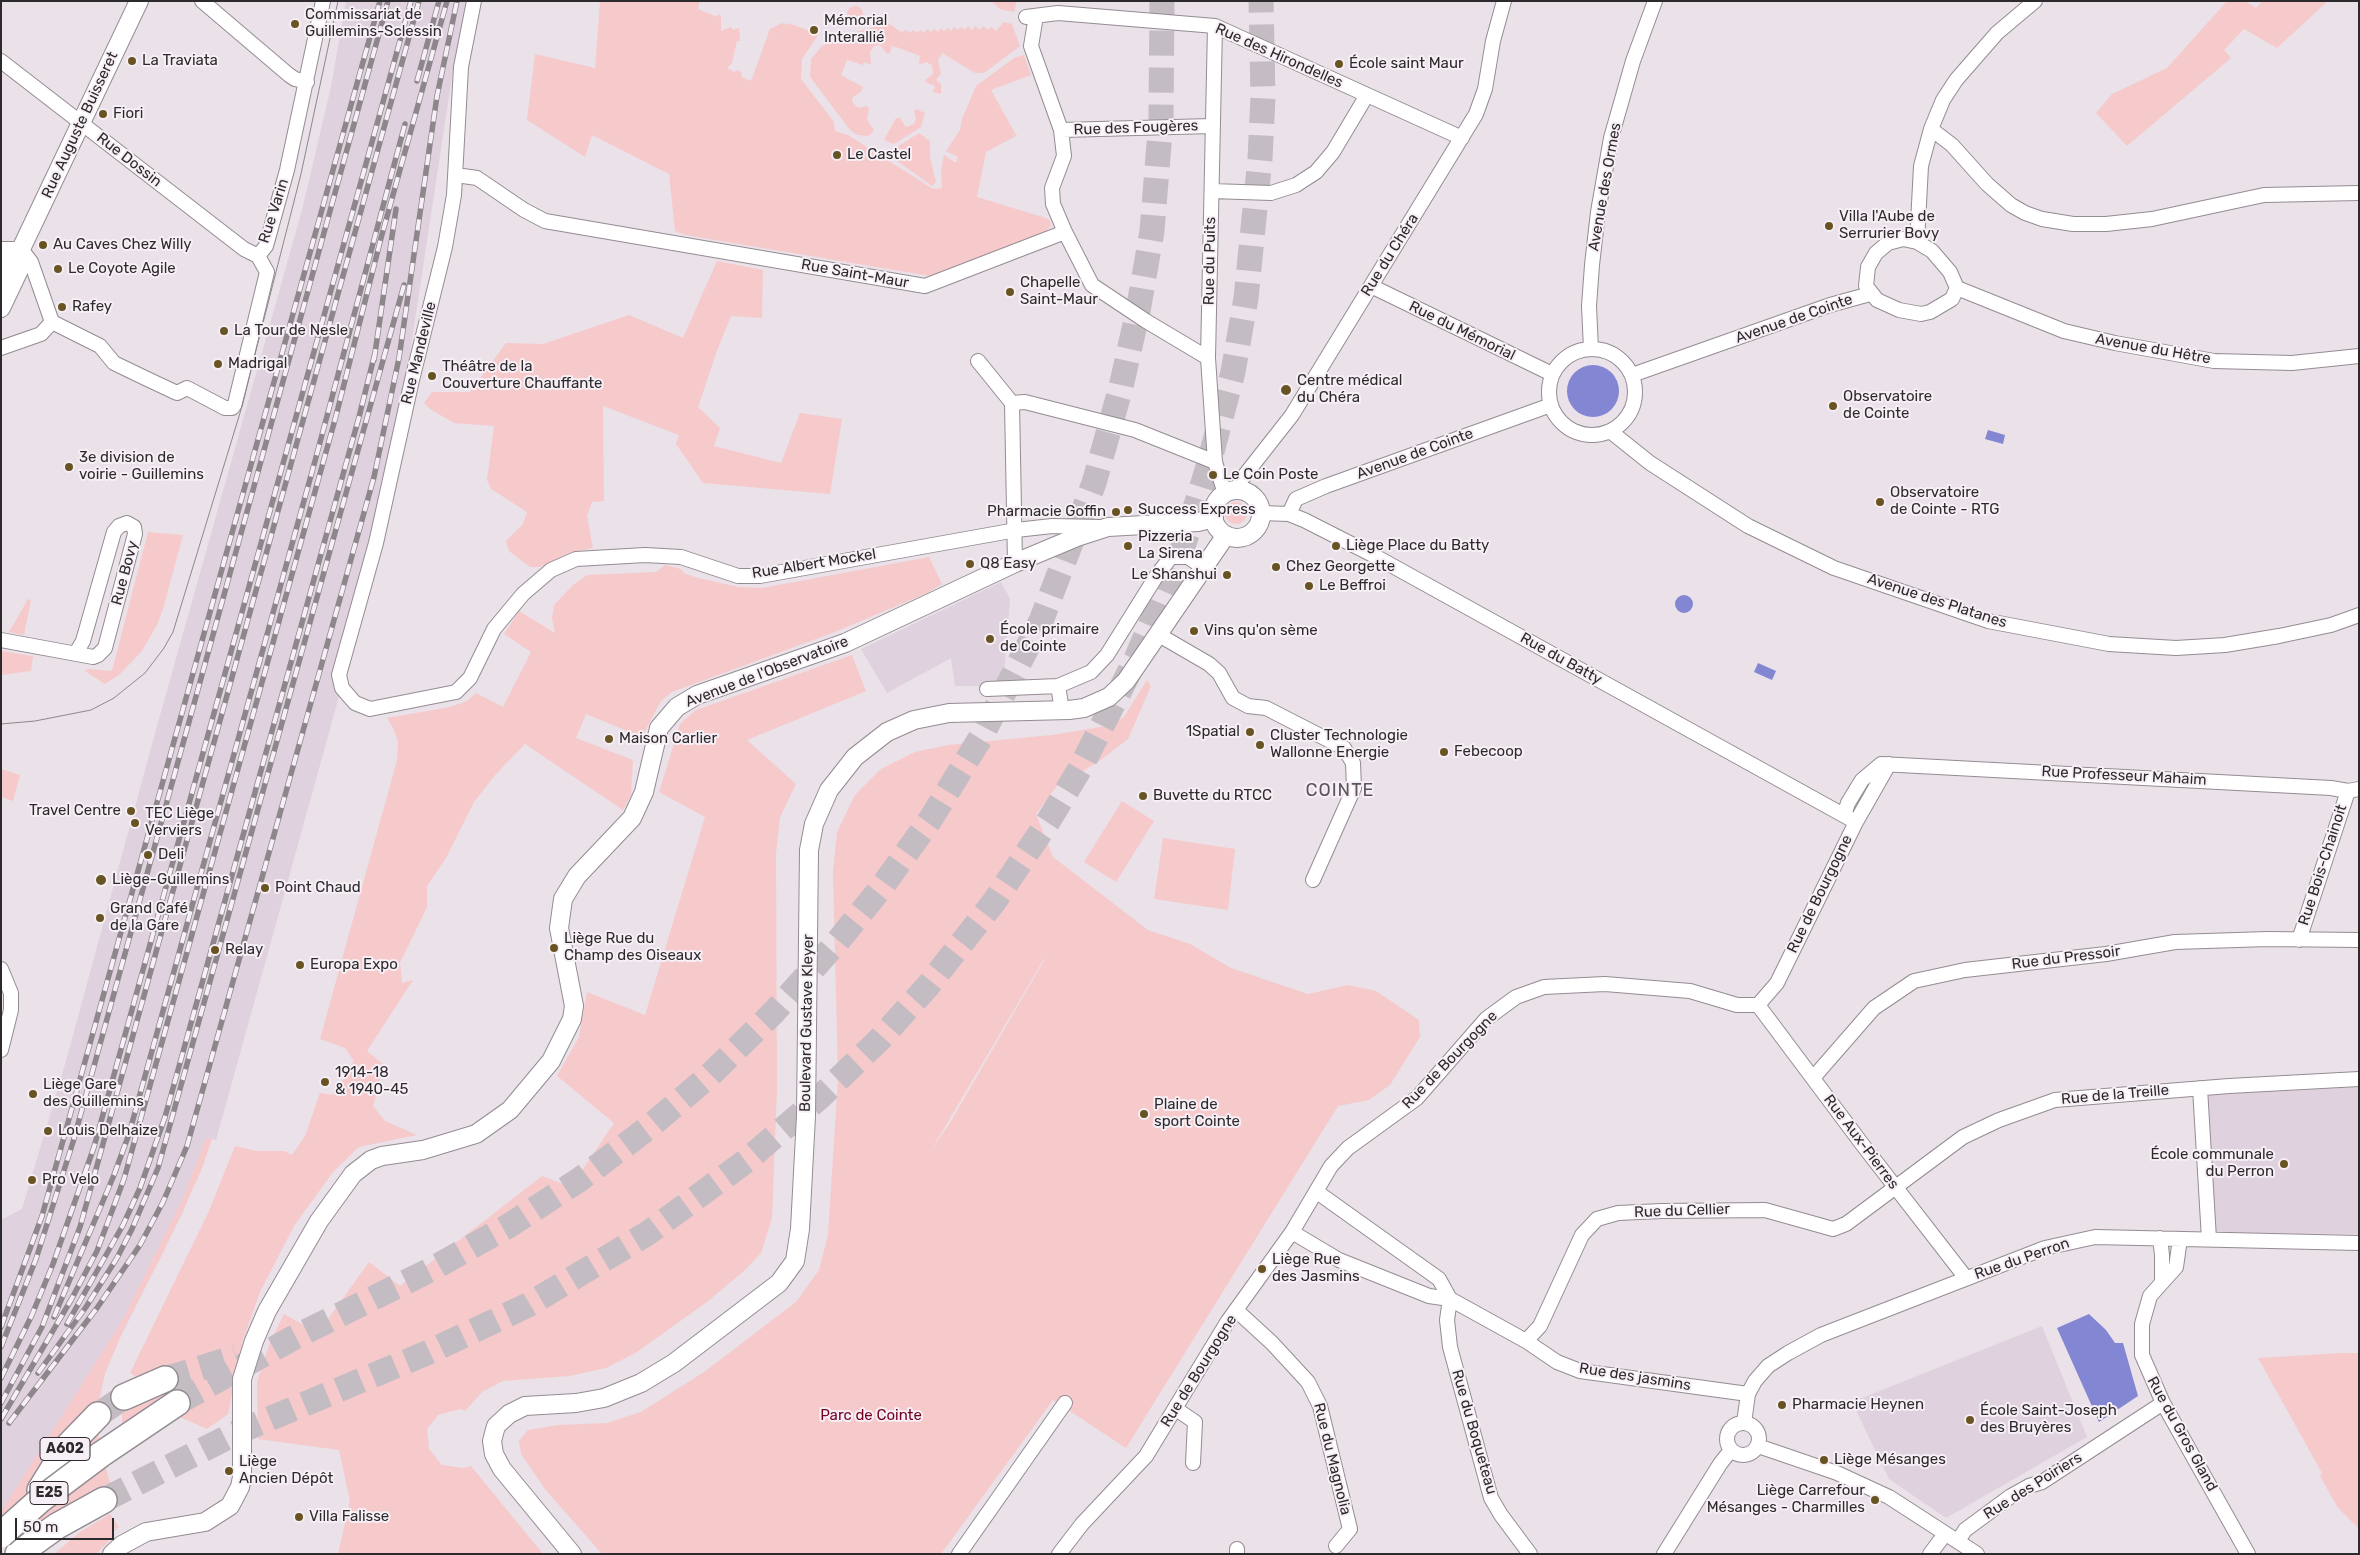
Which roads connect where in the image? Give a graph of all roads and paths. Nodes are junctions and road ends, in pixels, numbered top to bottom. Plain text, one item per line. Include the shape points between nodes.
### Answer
1 (139, 1) edge
2 (202, 1) edge
3 (322, 1) edge
4 (474, 1) edge
5 (1504, 1) edge
6 (1655, 1) edge
7 (2035, 1) edge
8 (1215, 26) junction
9 (1, 61) edge
10 (307, 82) junction
11 (1367, 95) junction
12 (81, 123) junction
13 (1212, 126) junction
14 (1931, 129) junction
15 (1060, 130) junction
16 (1462, 138) junction
17 (456, 175) junction
18 (1212, 191) junction
19 (2359, 193) edge
20 (1065, 232) junction
21 (1917, 242) junction
22 (1, 249) edge
23 (21, 249) junction
24 (258, 256) junction
25 (1, 278) edge
26 (1371, 286) junction
27 (1956, 288) junction
28 (1870, 294) junction
29 (1, 308) edge
30 (52, 322) junction
31 (1, 348) edge
32 (1591, 349) junction
33 (2359, 356) edge
34 (1208, 358) junction
35 (978, 361) dead end
36 (1552, 374) junction
37 (1632, 375) junction
38 (1012, 403) junction
39 (1552, 405) junction
40 (1610, 431) junction
41 (1215, 462) junction
42 (1231, 492) junction
43 (1261, 513) junction
44 (1289, 514) junction
45 (1214, 518) junction
46 (1108, 527) junction
47 (1016, 530) junction
48 (1226, 535) junction
49 (1015, 563) junction
50 (1204, 568) junction
51 (2359, 615) edge
52 (1159, 635) junction
53 (1, 640) edge
54 (76, 653) junction
55 (1058, 686) junction
56 (987, 689) dead end
57 (350, 697) joint
58 (1062, 710) junction
59 (2353, 790) edge
60 (1850, 818) junction
61 (1313, 880) dead end
62 (2299, 940) junction
63 (2359, 940) edge
64 (3, 971) edge
65 (1758, 1005) junction
66 (1, 1050) edge
67 (1813, 1078) junction
68 (2359, 1079) edge
69 (2200, 1088) junction
70 (1894, 1186) junction
71 (1317, 1192) junction
72 (1292, 1232) junction
73 (2160, 1238) junction
74 (2180, 1239) junction
75 (2208, 1239) junction
76 (2359, 1242) edge
77 (1966, 1278) junction
78 (2162, 1282) junction
79 (1450, 1300) junction
80 (1236, 1310) junction
81 (1526, 1342) junction
82 (165, 1379) tunnel mouth
83 (1748, 1394) junction
84 (124, 1396) tunnel mouth
85 (177, 1402) tunnel mouth
86 (1065, 1403) dead end
87 (2163, 1403) junction
88 (1176, 1409) junction
89 (98, 1415) tunnel mouth
90 (1744, 1423) junction
91 (1758, 1446) junction
92 (1732, 1450) junction
93 (1192, 1463) dead end
94 (40, 1490) dead end
95 (1952, 1538) junction
96 (8, 1545) edge
97 (1336, 1546) dead end
98 (45, 1554) edge
99 (112, 1554) edge
100 (572, 1554) edge
101 (959, 1554) edge
102 (1059, 1554) edge
103 (1530, 1554) edge
104 (1664, 1554) edge
105 (1930, 1554) edge
106 (1977, 1554) edge
107 (2248, 1554) edge

1 - 12 street, Rue Auguste Buisseret
2 - 10 street via 289,75
3 - 10 street, Rue Varin
4 - 17 street, Rue Mandeville via 461,67
5 - 16 street, Rue du Chéra via 1485,89
6 - 32 street, Avenue des Ormes via 1610,138 1592,265 1589,306
7 - 14 street via 1997,33 1956,80
8 - 11 street, Rue des Hirondelles
8 - 13 street, Rue du Puits
8 - 15 street, Rue des Hirondelles via 1058,13 1031,16 1031,46
9 - 12 street, Rue Dossin
10 - 24 street, Rue Varin via 266,246
11 - 16 street, Rue des Hirondelles
11 - 18 street via 1316,172 1296,185 1271,193
12 - 23 street, Rue Auguste Buisseret
12 - 24 street, Rue Dossin via 244,249
13 - 15 street, Rue des Fougères
13 - 18 street, Rue du Puits
14 - 19 street via 1952,144 1987,184 2011,204 2025,213 2073,224 2152,219 2264,195
14 - 21 street via 1921,166
15 - 20 street via 1064,156 1052,188 1054,204
16 - 26 street, Rue du Chéra
17 - 20 street, Rue Saint-Maur via 477,178 545,221 925,286
17 - 57 street, Rue Mandeville via 445,247 376,543 339,674 340,685
18 - 34 street, Rue du Puits
20 - 34 street via 1092,285
21 - 27 street via 1939,259 1950,272
21 - 28 street via 1895,240 1876,253 1866,277
22 - 23 street
23 - 25 street via 11,257
23 - 29 street via 20,268
23 - 30 street via 31,262
24 - 30 street, Rue Varin via 267,272 232,408 225,408 188,388 177,392 143,377 114,362 100,346
26 - 36 street, Rue du Mémorial
26 - 42 street, Rue du Chéra via 1292,415
27 - 28 street via 1956,293 1944,306 1921,314 1898,310
27 - 33 street, Avenue du Hêtre via 2064,331 2214,361 2292,363
28 - 37 street, Avenue de Cointe
30 - 31 street via 41,334
32 - 36 street via 1568,356
32 - 37 street via 1615,355
34 - 41 street, Rue du Puits
35 - 38 street
36 - 39 street via 1549,386
37 - 40 street via 1635,388 1632,407 1621,424
38 - 41 street via 1025,402 1135,430
38 - 47 street
39 - 40 street via 1561,422 1572,430 1597,435
39 - 44 street, Avenue de Cointe via 1326,486 1296,499
40 - 51 street, Avenue des Platanes via 1650,464 1748,526 1834,568 1988,621 2109,644 2176,648 2225,645 2279,636 2331,625
41 - 42 street, Rue du Puits
42 - 43 street via 1252,496
42 - 45 street via 1217,502
43 - 44 street, Rue du Batty
43 - 48 street via 1259,525 1248,536
44 - 60 street, Rue du Batty via 1371,554
45 - 46 street, Avenue de l'Observatoire via 1198,522
45 - 48 street via 1220,531
46 - 47 street, Rue Albert Mockel via 1052,526
46 - 49 street, Avenue de l'Observatoire
47 - 49 street
47 - 57 street, Rue Albert Mockel via 760,576 738,576 694,560 672,556 645,554 576,559 550,570 518,600 494,629 470,678 456,692 370,709
48 - 50 street, Boulevard Gustave Kleyer
49 - 99 street, Avenue de l'Observatoire via 845,643 697,695 667,717 655,738 644,792 632,818 577,876 563,899 559,928 574,1006 572,1019 551,1061 510,1110 476,1134 424,1150 382,1156 353,1174 319,1221 254,1341 242,1379 242,1477 230,1506 205,1522 146,1532
50 - 52 street, Boulevard Gustave Kleyer
50 - 55 street via 1188,557 1172,557 1157,575 1107,655 1091,672
52 - 58 street, Boulevard Gustave Kleyer via 1126,681 1109,697 1084,708
52 - 61 street via 1219,673 1233,698 1248,706 1266,708 1344,748 1353,763 1354,788
53 - 54 street, Rue Bovy
54 - 54 street, Rue Bovy via 83,641 114,532 127,523 134,527 136,534 105,648 93,657
55 - 56 street
55 - 58 street
58 - 100 street, Boulevard Gustave Kleyer via 949,713 914,720 887,732 855,756 830,790 814,824 809,850 806,1116 800,1229 795,1261 779,1283 674,1363 641,1383 604,1398 525,1406 508,1414 496,1426 492,1441 502,1469
59 - 60 street, Rue Professeur Mahaim via 1881,764 1862,780 1848,803
59 - 62 street, Rue Bois-Chainoit
60 - 65 street, Rue de Bourgogne via 1777,983
62 - 63 street, Rue du Pressoir
62 - 67 street, Rue du Pressoir via 2175,942 2106,954 1965,970 1914,981 1874,1008
64 - 66 street via 11,993 11,1010
65 - 67 street, Rue Aux-Pierres
65 - 71 street, Rue de Bourgogne via 1737,1005 1690,991 1604,984 1544,987 1516,997 1486,1019 1418,1098 1348,1148 1331,1166
67 - 70 street, Rue Aux-Pierres
68 - 69 street, Rue de la Treille
69 - 70 street, Rue de la Treille via 2055,1100 1963,1137
69 - 75 street
70 - 77 street, Rue Aux-Pierres
70 - 81 street, Rue du Cellier via 1846,1224 1833,1228 1765,1210 1662,1210 1618,1213 1597,1219 1582,1235 1540,1326
71 - 72 street, Rue de Bourgogne
71 - 79 street via 1439,1279
72 - 79 street, Rue des jasmins via 1339,1260 1429,1296
72 - 80 street, Rue de Bourgogne
73 - 74 street, Rue du Perron
73 - 77 street, Rue du Perron via 2095,1237 2068,1242
73 - 78 street
74 - 75 street, Rue du Perron
74 - 78 street, Rue du Gros Gland via 2176,1267
75 - 76 street, Rue du Perron
77 - 83 street, Rue du Perron via 1821,1335 1768,1366
78 - 87 street, Rue du Gros Gland via 2150,1296 2142,1324 2142,1355
79 - 81 street, Rue des jasmins
79 - 103 street, Rue du Boqueteau via 1447,1320 1450,1347 1491,1498
80 - 88 street, Rue de Bourgogne
80 - 97 street, Rue du Magnolia via 1308,1382 1320,1406 1350,1529
81 - 83 street, Rue des jasmins via 1557,1362 1580,1371
82 - 84 highway
83 - 90 street, Rue du Perron
85 - 96 highway, E25, bridge via 100,1454 40,1500
86 - 101 street
87 - 95 street, Rue des Poiriers via 2042,1482 2011,1496
87 - 107 street, Rue du Gros Gland
88 - 93 street via 1195,1422
88 - 102 street, Rue de Bourgogne via 1146,1456 1082,1524
89 - 94 highway, A602 via 66,1448
90 - 91 street via 1755,1428
90 - 92 street via 1729,1432 1727,1439
91 - 92 street via 1746,1455
91 - 95 street via 1837,1473 1881,1493
92 - 104 street
95 - 105 street, Rue des Poiriers
95 - 106 street
96 - 98 highway, E25 via 58,1526 102,1501

